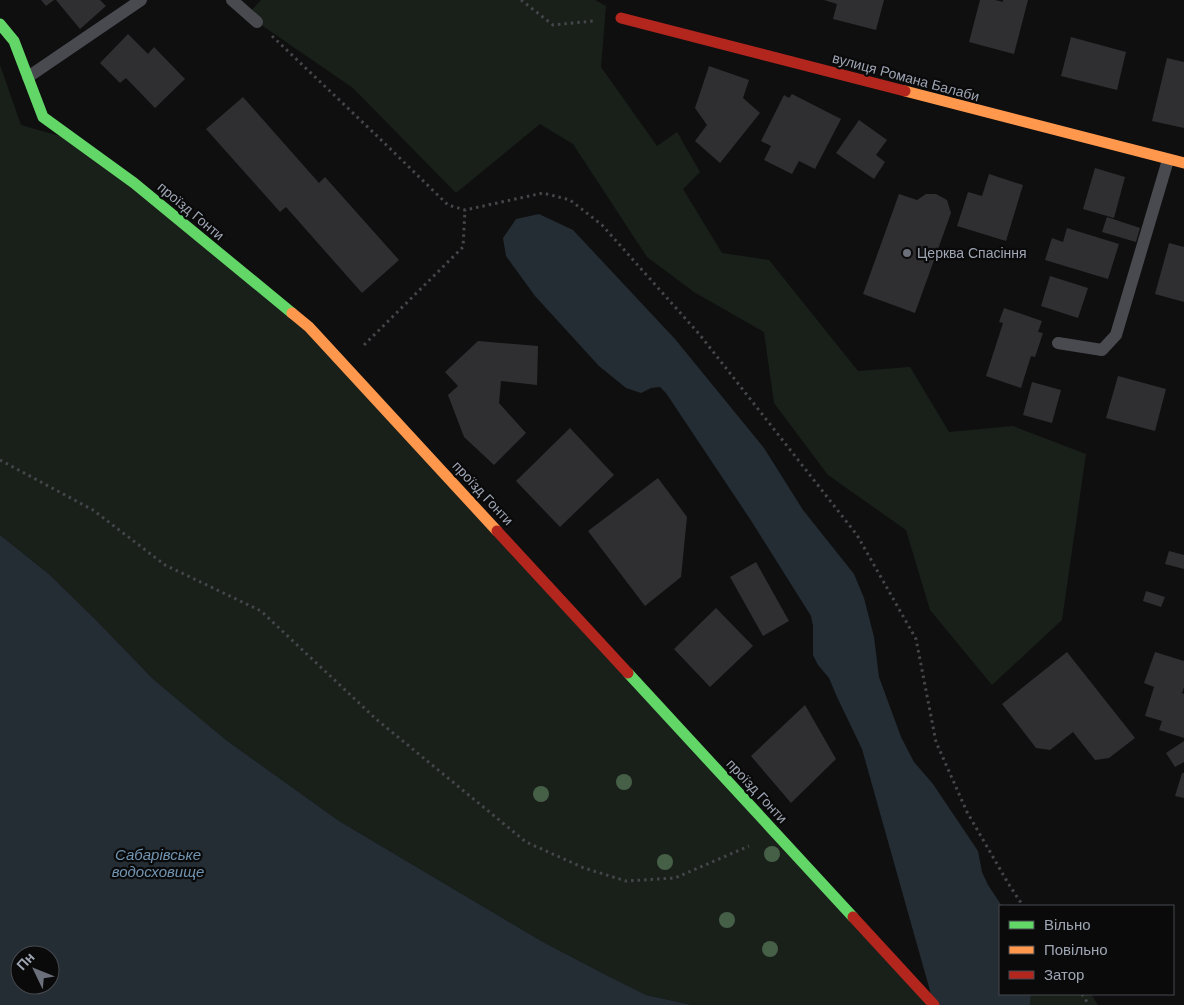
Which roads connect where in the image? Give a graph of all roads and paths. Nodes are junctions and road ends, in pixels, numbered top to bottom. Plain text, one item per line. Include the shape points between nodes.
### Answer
1 (141, 0) edge
2 (232, 0) edge
3 (521, 0) edge
4 (621, 18) joint
5 (256, 22) joint
6 (0, 24) edge
7 (28, 77) junction
8 (1168, 160) junction
9 (1184, 164) edge
10 (465, 210) junction
11 (1058, 342) dead end
12 (344, 365) junction
13 (0, 460) edge
14 (777, 834) junction
15 (1022, 905) edge
16 (934, 1005) edge

1 - 7 lane
2 - 5 lane
3 - 4 path via 553,25
4 - 8 street, вулиця Романа Балаби
5 - 10 path via 448,205
6 - 7 street, проїзд Гонти via 14,41
7 - 12 street, проїзд Гонти via 43,117 134,183 309,327
8 - 9 street, вулиця Романа Балаби
8 - 11 lane via 1116,336 1102,350
10 - 12 path via 463,247
10 - 15 path via 543,193 570,200 602,225 700,335 857,535 916,639 936,742 967,812
12 - 14 street, проїзд Гонти
13 - 14 path via 94,510 165,566 261,611 376,719 526,842 584,868 626,881 675,878
14 - 16 street, проїзд Гонти

